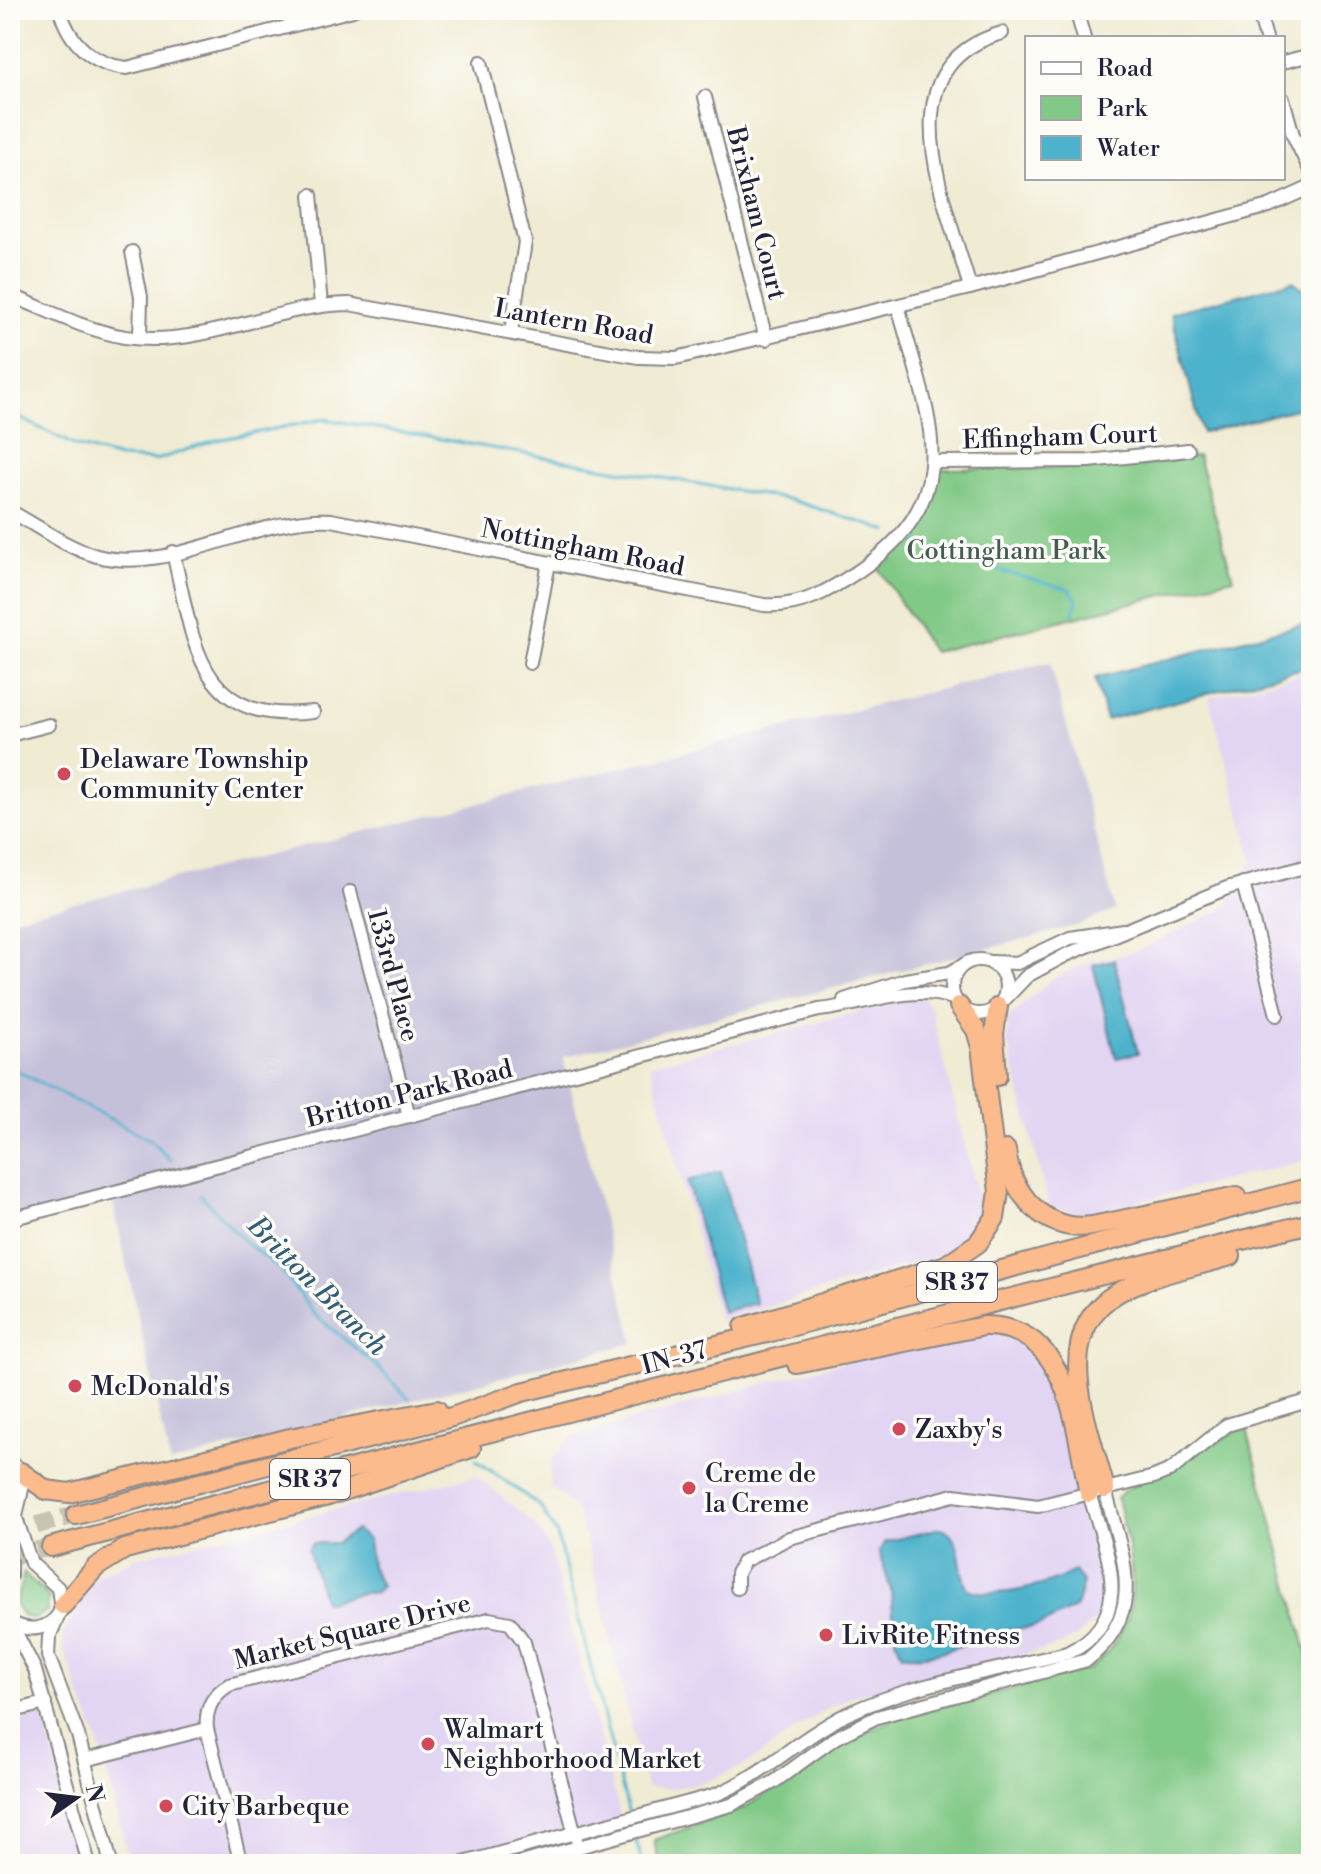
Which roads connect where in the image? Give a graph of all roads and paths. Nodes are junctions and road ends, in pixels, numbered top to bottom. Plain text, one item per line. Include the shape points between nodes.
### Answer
1 (60, 10) edge
2 (353, 10) edge
3 (1076, 10) edge
4 (1258, 10) edge
5 (1002, 33) dead end
6 (1083, 36) edge
7 (1265, 36) edge
8 (1311, 55) edge
9 (481, 62) dead end
10 (1285, 62) edge
11 (705, 97) dead end
12 (1285, 105) edge
13 (1311, 172) edge
14 (1311, 187) edge
15 (311, 195) dead end
16 (132, 252) dead end
17 (970, 288) junction
18 (10, 295) edge
19 (321, 305) junction
20 (898, 306) junction
21 (511, 332) junction
22 (140, 338) junction
23 (766, 339) junction
24 (1188, 450) dead end
25 (933, 462) junction
26 (10, 511) edge
27 (173, 552) junction
28 (549, 563) junction
29 (530, 663) dead end
30 (313, 712) dead end
31 (49, 725) dead end
32 (10, 735) edge
33 (1311, 865) edge
34 (1243, 883) junction
35 (350, 892) dead end
36 (1130, 930) junction
37 (989, 962) junction
38 (964, 965) junction
39 (957, 1002) junction
40 (1001, 1004) junction
41 (819, 1010) junction
42 (1277, 1015) dead end
43 (409, 1116) junction
44 (1311, 1185) edge
45 (10, 1219) edge
46 (1311, 1223) edge
47 (1311, 1230) edge
48 (601, 1372) junction
49 (695, 1378) junction
50 (522, 1392) junction
51 (1311, 1400) edge
52 (569, 1411) junction
53 (14, 1464) edge
54 (1097, 1491) junction
55 (76, 1515) tunnel mouth
56 (51, 1547) tunnel mouth
57 (10, 1562) edge
58 (11, 1569) edge
59 (10, 1577) edge
60 (737, 1588) dead end
61 (61, 1610) junction
62 (10, 1621) edge
63 (45, 1703) junction
64 (10, 1712) edge
65 (207, 1729) junction
66 (85, 1760) junction
67 (575, 1834) junction
68 (579, 1847) junction
69 (89, 1864) edge
70 (111, 1864) edge
71 (241, 1864) edge
72 (460, 1864) edge
73 (517, 1864) edge

1 - 2 street via 69,33 86,53 127,68
3 - 6 street
4 - 7 street
5 - 17 street via 978,41 956,57 937,85 929,118 931,145
8 - 10 street
9 - 21 street via 525,242
11 - 23 street, Brixham Court
12 - 13 street
14 - 17 street, Lantern Road via 1269,206
15 - 19 street
16 - 22 street via 141,297
17 - 20 street, Lantern Road
18 - 22 street, Lantern Road via 103,331
19 - 21 street, Lantern Road via 372,306
19 - 22 street, Lantern Road via 183,337
20 - 23 street, Lantern Road
20 - 25 street, Nottingham Road
21 - 23 street, Lantern Road via 663,359
24 - 25 street, Effingham Court via 1137,459
25 - 28 street, Nottingham Road via 923,503 899,540 834,588 803,601 764,605
26 - 27 street, Nottingham Road via 96,555 131,560
27 - 28 street, Nottingham Road via 283,524 322,520
27 - 30 street via 199,658 216,684 259,713
28 - 29 street
31 - 32 street
33 - 34 street
34 - 36 street
34 - 42 street
35 - 43 street, 133rd Place
36 - 37 street via 1077,936 1017,963
36 - 40 street via 1034,971
37 - 38 street
37 - 40 street via 1003,973 1006,991
38 - 39 street via 953,980
38 - 41 street, Britton Park Road
39 - 40 street via 974,1014
39 - 41 street, Britton Park Road via 935,992 918,992
39 - 48 highway via 981,1047 999,1192 995,1218 978,1243 946,1265
40 - 44 highway via 994,1044 1009,1169 1024,1198 1045,1217 1085,1227
41 - 43 street, Britton Park Road
43 - 45 street, Britton Park Road
44 - 48 highway, IN-37 / SR 37 via 786,1328
46 - 49 highway, IN-37 / SR 37
47 - 54 highway via 1125,1289 1095,1312 1082,1333 1076,1367
48 - 50 highway, IN-37 / SR 37
49 - 52 highway, IN-37 / SR 37
49 - 54 highway via 738,1377 984,1326 1012,1330 1042,1348 1061,1375
50 - 53 highway via 321,1431 69,1493 46,1490
50 - 55 highway, IN-37 / SR 37 via 452,1417
51 - 54 street via 1227,1425 1166,1473
52 - 56 highway, IN-37 / SR 37
52 - 61 highway via 328,1496 125,1549 96,1567
53 - 61 street, bridge via 23,1489 16,1518 31,1563 56,1584
54 - 60 street via 1032,1506 954,1495 789,1538 744,1561
54 - 67 street via 1112,1584 1109,1613 1080,1647 875,1702 828,1725 747,1781
54 - 68 street via 1127,1575 1127,1600 1110,1639 1087,1660 877,1717 835,1738 743,1800
57 - 58 street
58 - 59 street
61 - 62 street via 51,1623 34,1629
61 - 66 street via 49,1637 48,1656
62 - 63 street via 31,1658
63 - 64 street
63 - 69 street
65 - 66 street
65 - 67 street, Market Square Drive via 214,1698 229,1685 489,1619 510,1623 524,1642
65 - 71 street
66 - 70 street
67 - 68 street, Market Square Drive
67 - 72 street
68 - 73 street

